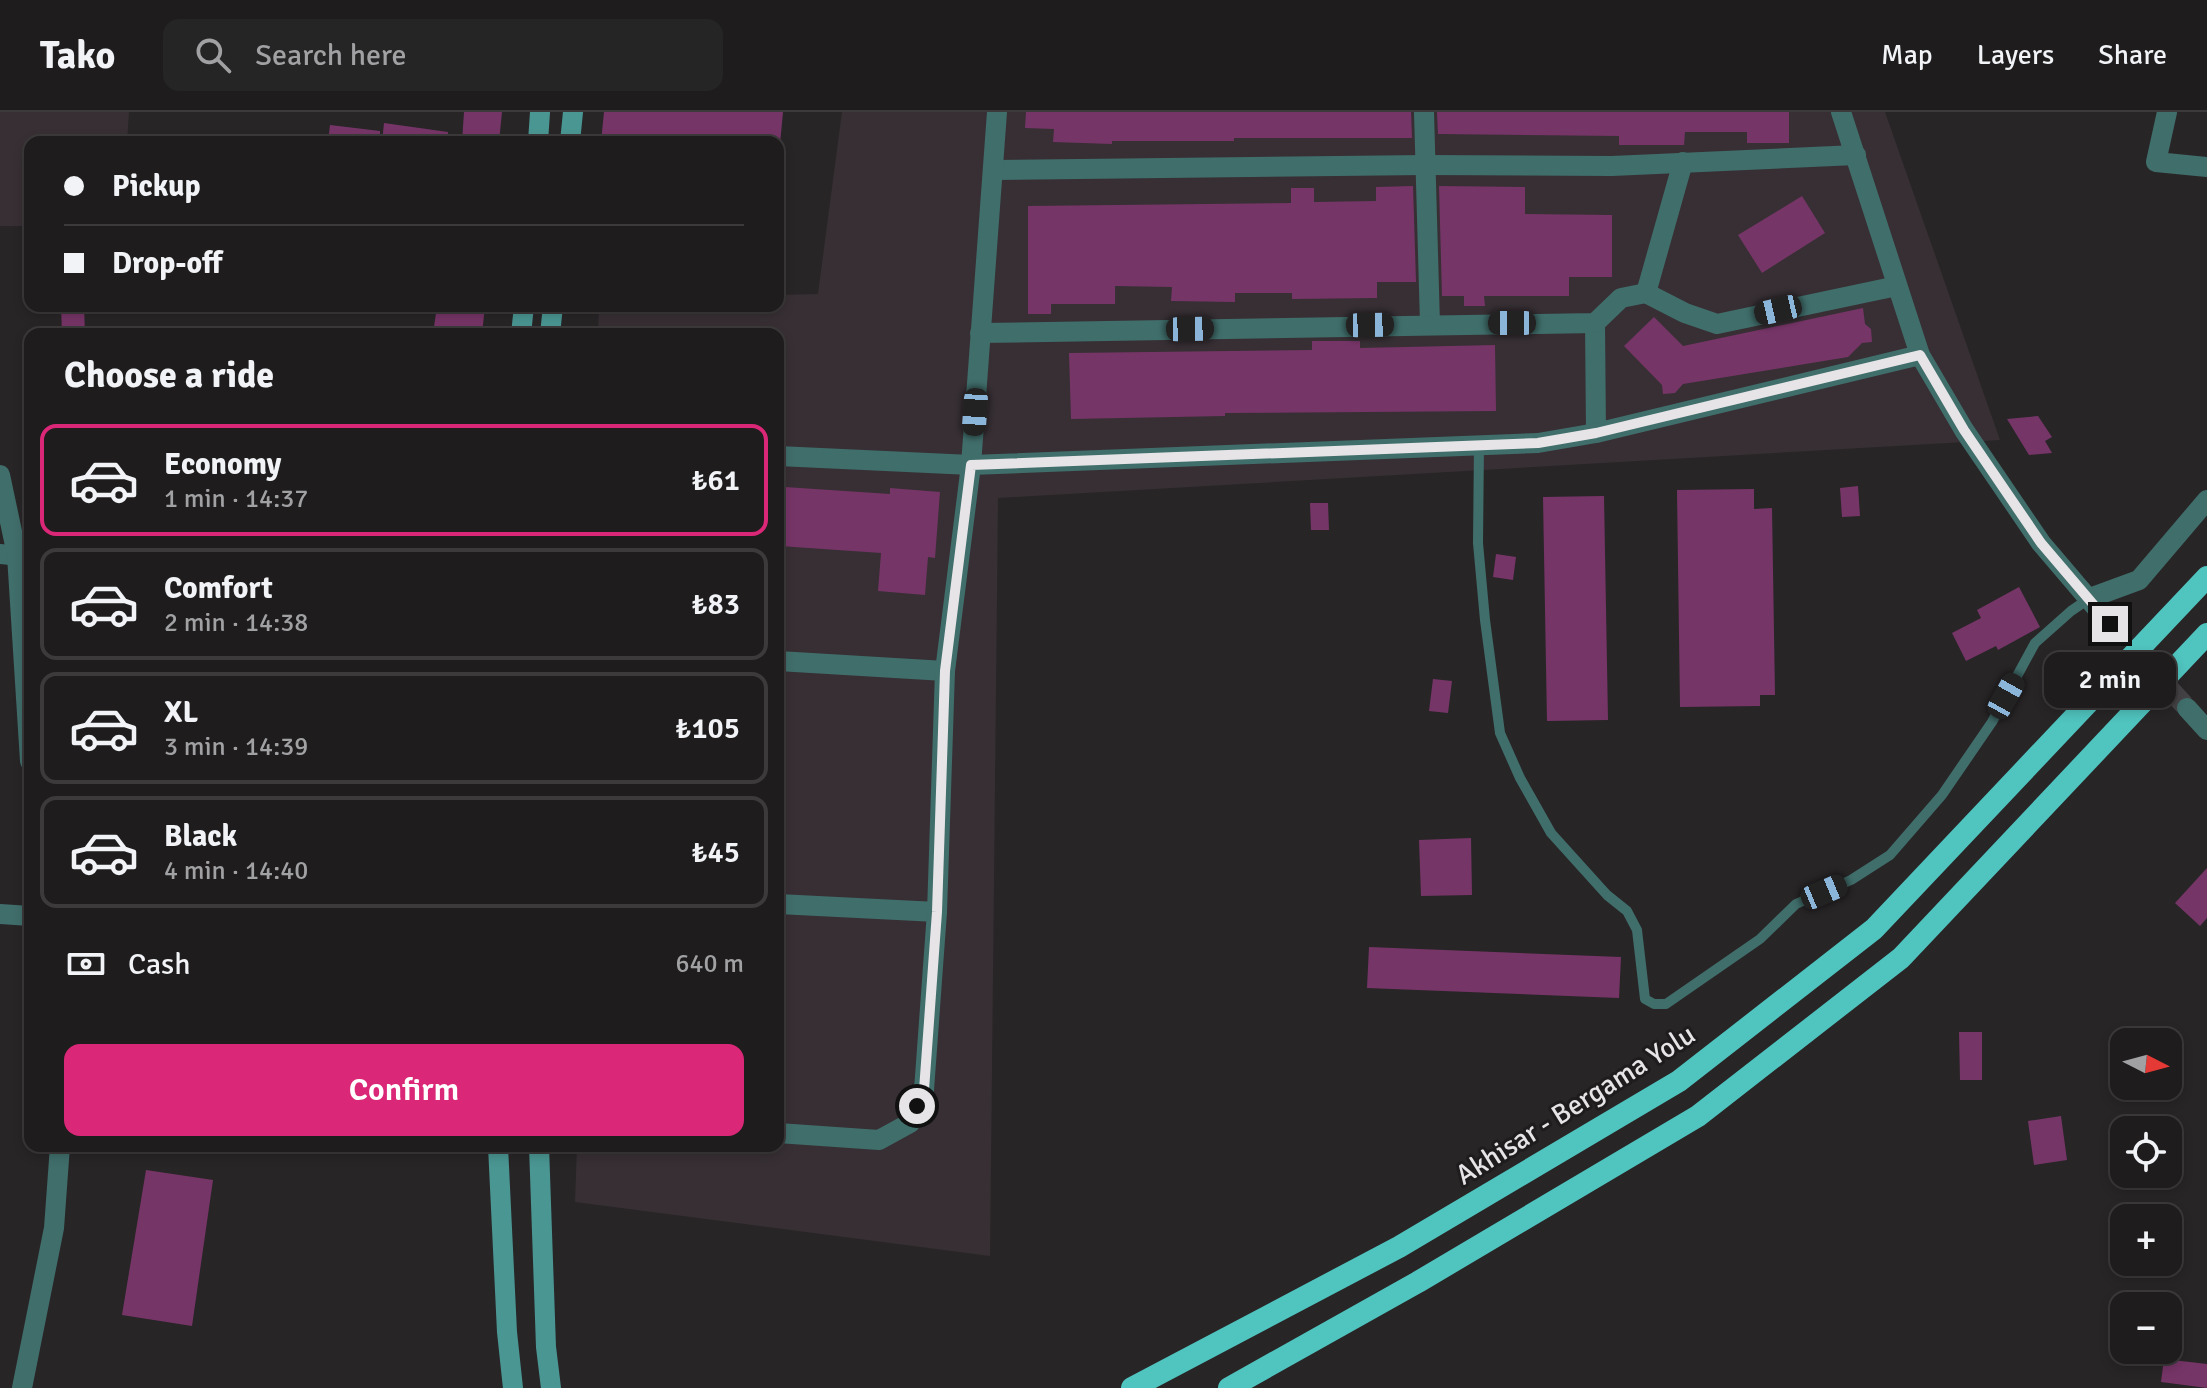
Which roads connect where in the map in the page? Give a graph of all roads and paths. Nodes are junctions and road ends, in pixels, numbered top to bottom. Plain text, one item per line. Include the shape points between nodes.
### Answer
1 (540, 112) edge
2 (573, 112) edge
3 (997, 112) edge
4 (1424, 112) edge
5 (1841, 112) edge
6 (2167, 112) edge
7 (538, 136) edge
8 (571, 136) edge
9 (1856, 155) junction
10 (1683, 162) junction
11 (1425, 165) junction
12 (2207, 167) edge
13 (994, 170) junction
14 (1897, 286) junction
15 (1646, 293) junction
16 (1595, 323) junction
17 (1430, 324) junction
18 (980, 333) junction
19 (1920, 355) junction
20 (1596, 433) junction
21 (1479, 445) junction
22 (784, 456) edge
23 (971, 465) junction
24 (0, 475) edge
25 (2207, 500) edge
26 (16, 555) edge
27 (2207, 577) edge
28 (2090, 598) junction
29 (2110, 624) tunnel mouth
30 (2207, 634) edge
31 (784, 661) edge
32 (945, 671) junction
33 (24, 673) edge
34 (2187, 708) tunnel mouth
35 (2207, 730) edge
36 (784, 904) edge
37 (937, 912) junction
38 (0, 914) edge
39 (24, 916) edge
40 (784, 1133) edge
41 (60, 1152) edge
42 (498, 1152) edge
43 (539, 1152) edge
44 (22, 1388) edge
45 (513, 1388) edge
46 (551, 1388) edge
47 (1132, 1388) edge
48 (1229, 1388) edge

1 - 7 main road
2 - 8 main road
3 - 13 street
4 - 11 street
5 - 9 street
6 - 12 street via 2156,162
9 - 10 street
9 - 14 street
10 - 11 street
10 - 15 street
11 - 13 street
11 - 17 street
13 - 18 street
14 - 15 street via 1717,324
14 - 19 street
15 - 16 street via 1621,298
16 - 17 street
16 - 20 street
17 - 18 street
18 - 23 street
19 - 20 street
19 - 28 street via 2041,543
20 - 21 street via 1538,443
21 - 23 street
21 - 28 lane via 1478,543 1500,733 1551,833 1627,911 1637,930 1645,999 1654,1004 1666,1004 1760,939 1796,904 1851,880 1890,855 1942,795 1992,722 2035,643
22 - 23 street
23 - 32 street
24 - 26 street
25 - 28 street via 2139,580
26 - 33 street
27 - 47 highway, Akhisar - Bergama Yolu via 1874,929 1679,1081 1399,1247
28 - 29 street
30 - 48 highway via 1901,958 1698,1116
31 - 32 street
32 - 37 street
34 - 35 street
36 - 37 street
37 - 40 street via 924,1090 910,1123 879,1140
38 - 39 street
41 - 44 street via 54,1228
42 - 45 main road
43 - 46 main road

